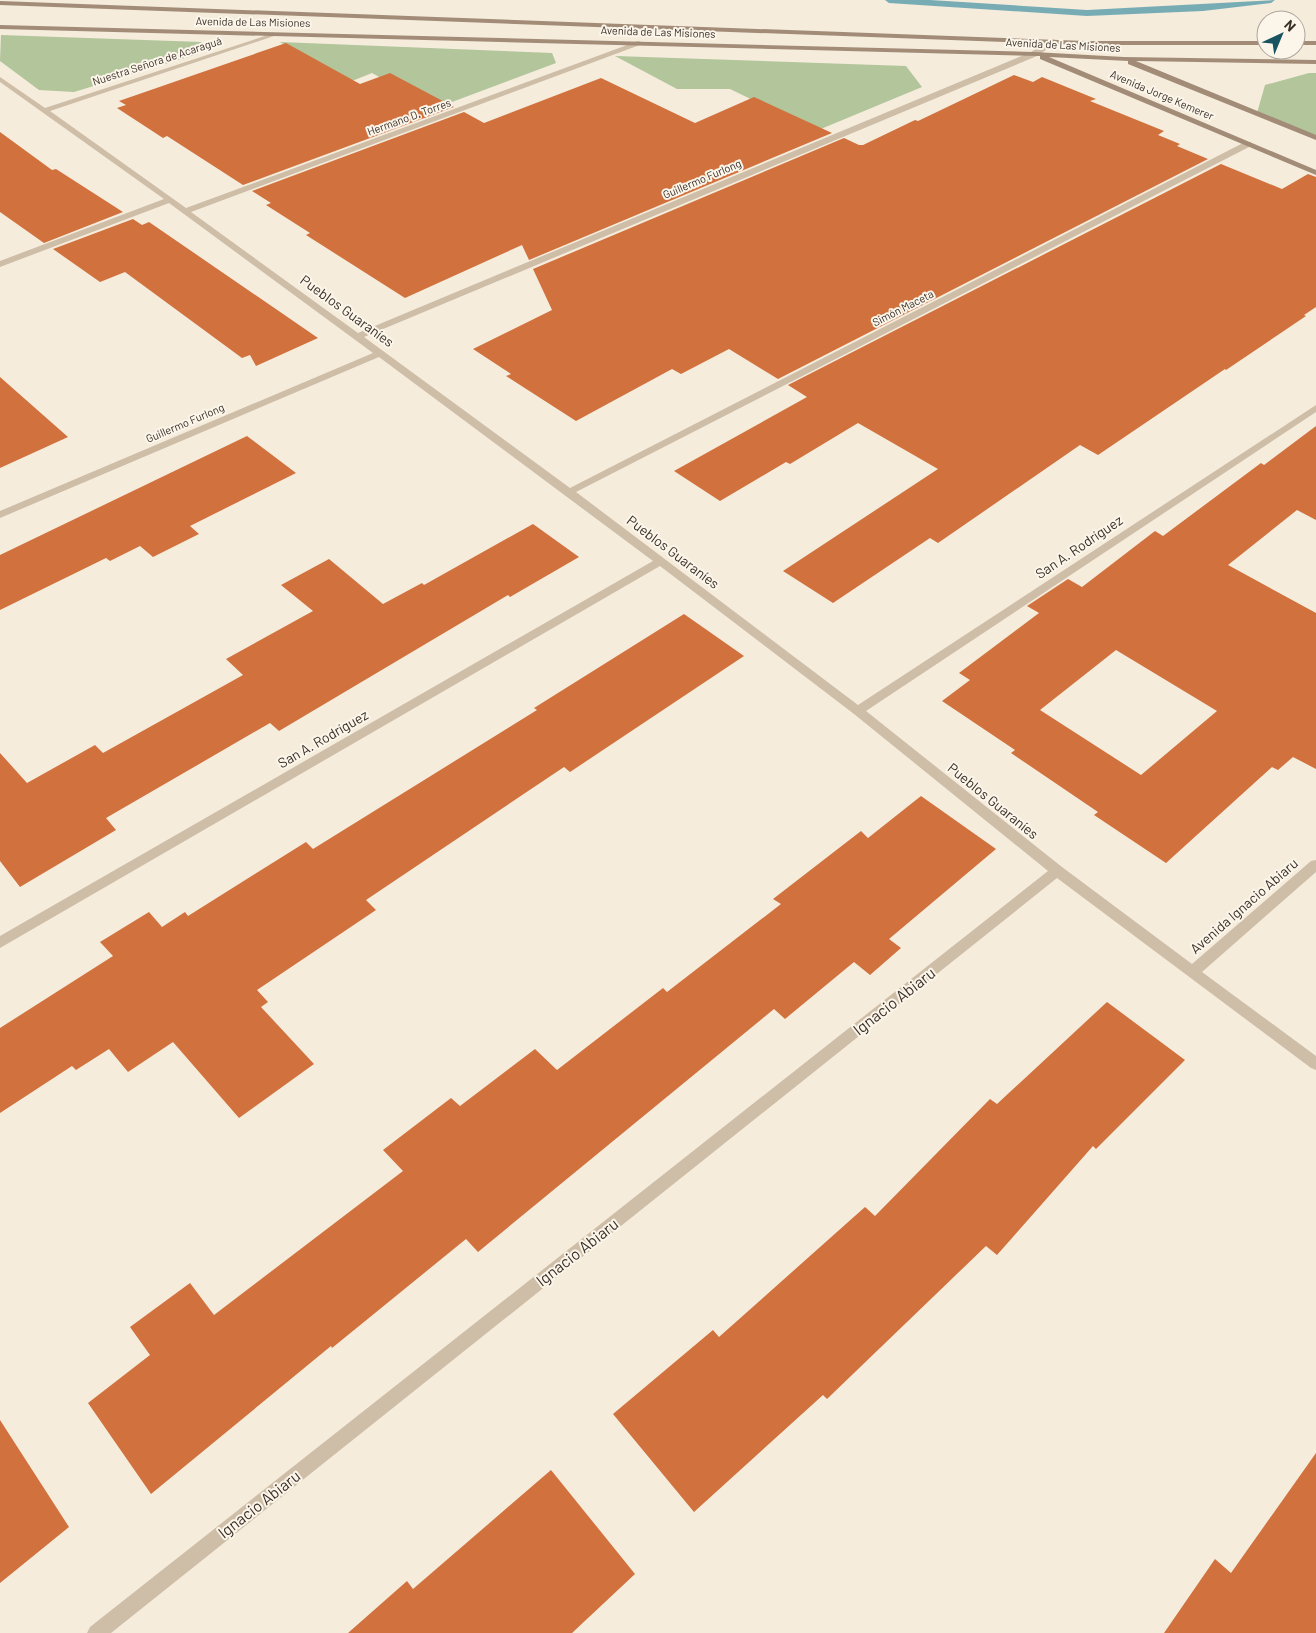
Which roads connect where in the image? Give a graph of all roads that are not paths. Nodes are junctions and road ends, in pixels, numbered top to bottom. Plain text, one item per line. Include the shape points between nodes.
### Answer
1 (0, 3) edge
2 (0, 27) edge
3 (276, 34) junction
4 (999, 39) junction
5 (1055, 41) junction
6 (641, 43) junction
7 (1086, 43) junction
8 (1256, 43) edge
9 (1034, 54) junction
10 (1124, 59) junction
11 (1316, 62) edge
12 (0, 79) edge
13 (45, 110) junction
14 (1316, 138) edge
15 (1248, 144) junction
16 (1316, 173) edge
17 (170, 200) junction
18 (185, 211) junction
19 (0, 264) edge
20 (357, 337) junction
21 (379, 354) junction
22 (1316, 408) edge
23 (569, 492) junction
24 (0, 515) edge
25 (661, 561) junction
26 (858, 711) junction
27 (1316, 865) edge
28 (1057, 871) junction
29 (0, 943) edge
30 (1192, 972) junction
31 (1316, 1064) edge
32 (96, 1633) edge

1 - 4 main road, Avenida de Las Misiones
2 - 3 main road, Avenida de Las Misiones
3 - 6 main road, Avenida de Las Misiones
3 - 13 street, Nuestra Señora de Acaraguá
4 - 5 main road, Avenida de Las Misiones
4 - 9 main road, Avenida Jorge Kemerer
5 - 7 main road, Avenida de Las Misiones
5 - 9 street, Guillermo Furlong
6 - 9 main road, Avenida de Las Misiones
6 - 18 street, Hermano D. Torres
7 - 8 main road, Avenida de Las Misiones
7 - 10 main road, Avenida Jorge Kemerer
9 - 10 main road, Avenida de Las Misiones
9 - 15 main road, Avenida Jorge Kemerer
9 - 20 street, Guillermo Furlong
10 - 11 main road, Avenida de Las Misiones
10 - 14 main road, Avenida Jorge Kemerer
12 - 13 street, Pueblos Guaraníes
13 - 17 street, Pueblos Guaraníes
15 - 16 main road, Avenida Jorge Kemerer
15 - 23 street, Simón Maceta
17 - 18 street, Pueblos Guaraníes
17 - 19 street
18 - 20 street, Pueblos Guaraníes
20 - 21 street, Pueblos Guaraníes
21 - 23 street, Pueblos Guaraníes
21 - 24 street, Guillermo Furlong
22 - 26 street, San A. Rodríguez
23 - 25 street, Pueblos Guaraníes
25 - 26 street, Pueblos Guaraníes
25 - 29 street, San A. Rodríguez
26 - 28 street, Pueblos Guaraníes
27 - 30 street, Avenida Ignacio Abiaru
28 - 30 street, Pueblos Guaraníes
28 - 32 street, Ignacio Abiaru
30 - 31 street, Pueblos Guaraníes

